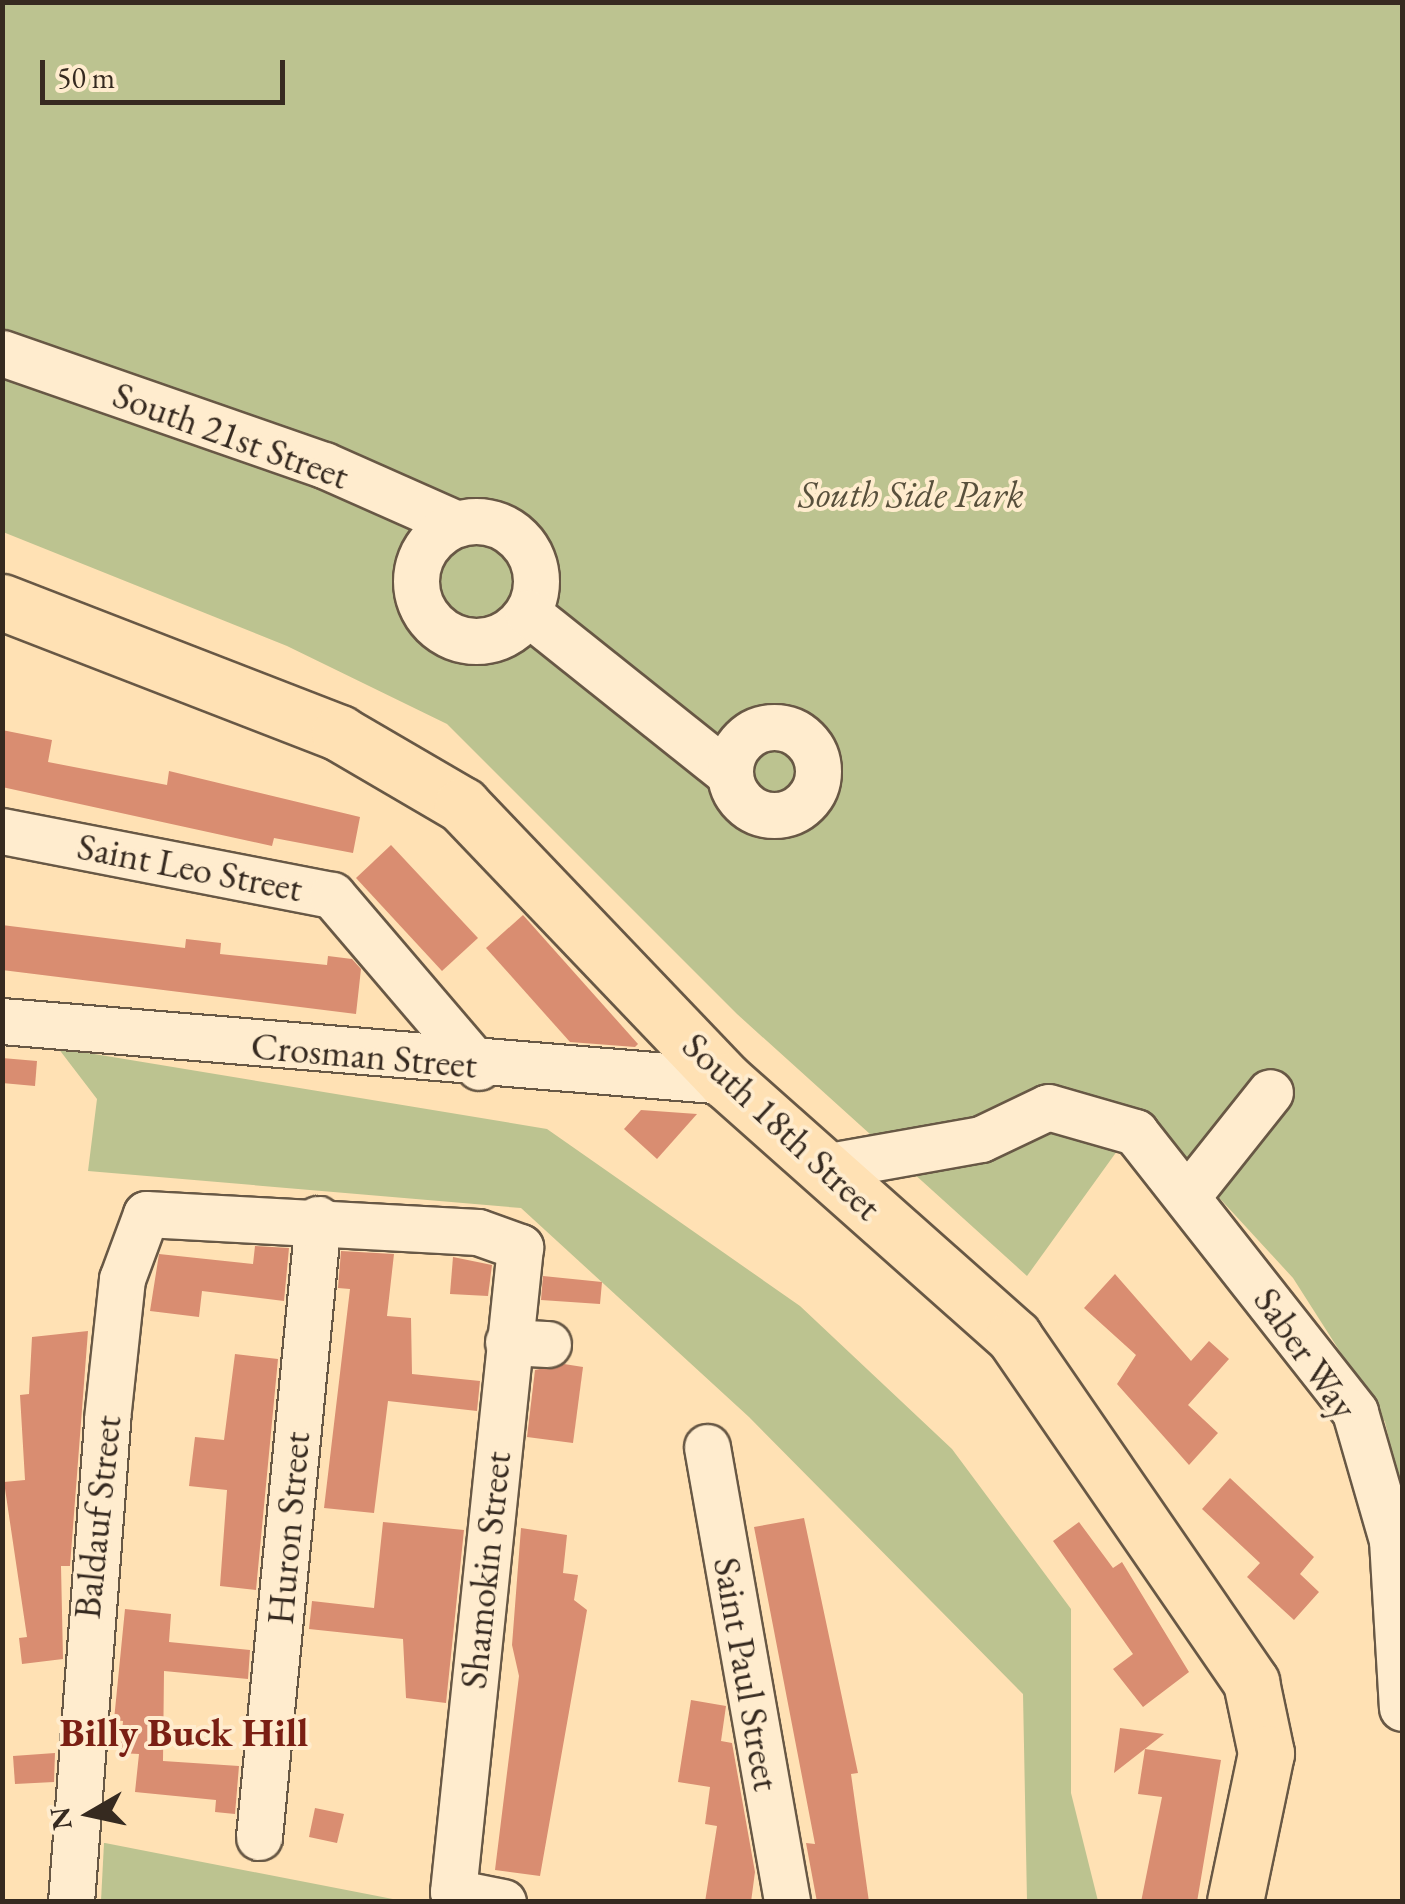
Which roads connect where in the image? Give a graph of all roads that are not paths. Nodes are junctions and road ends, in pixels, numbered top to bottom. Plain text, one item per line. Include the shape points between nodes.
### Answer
1 (2, 353) edge
2 (457, 524) junction
3 (2, 602) edge
4 (528, 613) junction
5 (730, 774) dead end
6 (2, 830) edge
7 (2, 1020) edge
8 (479, 1066) junction
9 (726, 1081) junction
10 (1270, 1092) dead end
11 (824, 1167) junction
12 (1189, 1194) junction
13 (318, 1220) junction
14 (707, 1447) dead end
15 (1402, 1708) edge
16 (259, 1837) dead end
17 (71, 1902) edge
18 (503, 1902) edge
19 (788, 1902) edge
20 (1235, 1902) edge

1 - 2 street, South 21st Street via 324,465
2 - 4 street via 493,523 523,544 536,578
2 - 4 street via 438,534 416,569 416,590 436,627 495,639
3 - 9 main road, South 18th Street via 406,767 462,805 558,898
4 - 5 street
6 - 8 street, Saint Leo Street via 332,895
7 - 8 street, Crosman Street
8 - 9 street, Crosman Street
9 - 11 main road, South 18th Street
10 - 12 street
11 - 12 street, Saber Way via 981,1139 1048,1107 1134,1132
11 - 20 main road, South 18th Street via 1014,1337 1057,1388 1251,1682 1265,1771
12 - 15 street, Saber Way via 1354,1412 1392,1540
13 - 16 street, Huron Street
13 - 17 street, Baldauf Street via 146,1214 118,1314 87,1608
13 - 18 street, Shamokin Street via 478,1232 520,1247 528,1344 454,1892
14 - 19 street, Saint Paul Street

